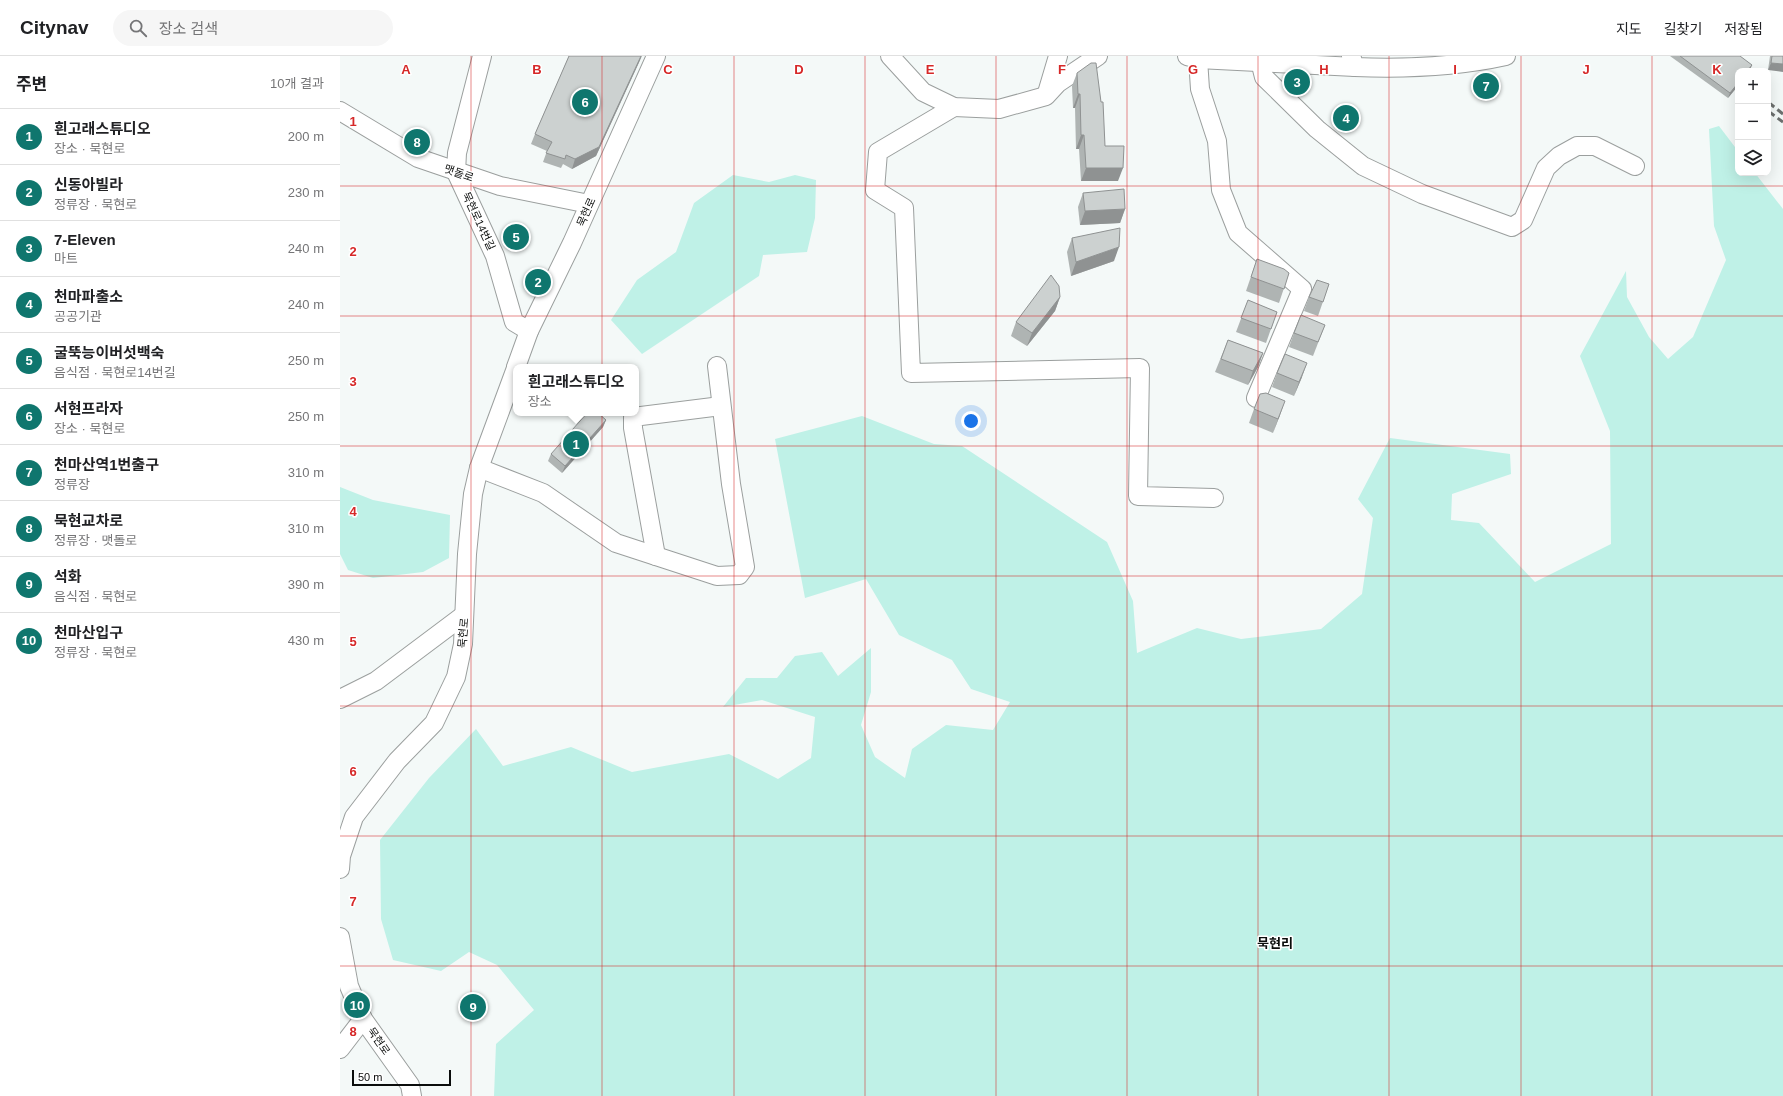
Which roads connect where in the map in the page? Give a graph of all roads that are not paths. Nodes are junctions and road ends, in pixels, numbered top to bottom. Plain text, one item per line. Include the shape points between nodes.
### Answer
1 (482, 56) edge
2 (656, 56) edge
3 (890, 56) edge
4 (1058, 56) edge
5 (1098, 56) edge
6 (1506, 56) edge
7 (1192, 57) edge
8 (1260, 61) junction
9 (1353, 62) edge
10 (1046, 96) junction
11 (954, 107) junction
12 (340, 111) edge
13 (1634, 166) dead end
14 (456, 172) junction
15 (589, 204) junction
16 (529, 331) junction
17 (517, 364) edge
18 (717, 366) dead end
19 (513, 376) edge
20 (1256, 398) dead end
21 (721, 406) junction
22 (479, 468) junction
23 (1214, 498) dead end
24 (656, 556) junction
25 (464, 615) junction
26 (340, 700) edge
27 (340, 869) edge
28 (340, 937) edge
29 (363, 1018) junction
30 (340, 1049) edge
31 (412, 1096) edge

1 - 14 street, 묵현로14번길 via 457,153
2 - 15 street, 묵현로
3 - 11 street via 923,92
4 - 10 street
5 - 10 street via 1058,83
6 - 9 street via 1477,62 1405,69
7 - 8 street
7 - 20 street via 1217,141 1221,190 1238,233 1302,289
8 - 9 street
8 - 13 street via 1264,77 1317,129 1363,166 1422,194 1512,227 1523,220 1546,168 1559,156 1577,146 1595,146
10 - 11 street via 1000,109
11 - 23 street via 878,152 875,190 904,208 911,373 1140,368 1138,496
12 - 14 street, 맷돌로 via 418,158
14 - 15 street, 맷돌로 via 500,186
14 - 16 street, 묵현로14번길 via 495,256 514,322
15 - 16 street, 묵현로
16 - 17 street, 묵현로
18 - 21 street
19 - 22 street, 묵현로
21 - 24 street via 633,417
21 - 24 street via 745,567 739,575 717,576
22 - 24 street via 543,493 616,543
22 - 25 street, 묵현로 via 467,546
25 - 26 street via 376,681
25 - 27 street, 묵현로 via 463,644 456,677 434,723 396,761 354,817 341,856
28 - 29 street, 묵현로 via 348,986
29 - 30 street
29 - 31 street, 묵현로 via 410,1085

